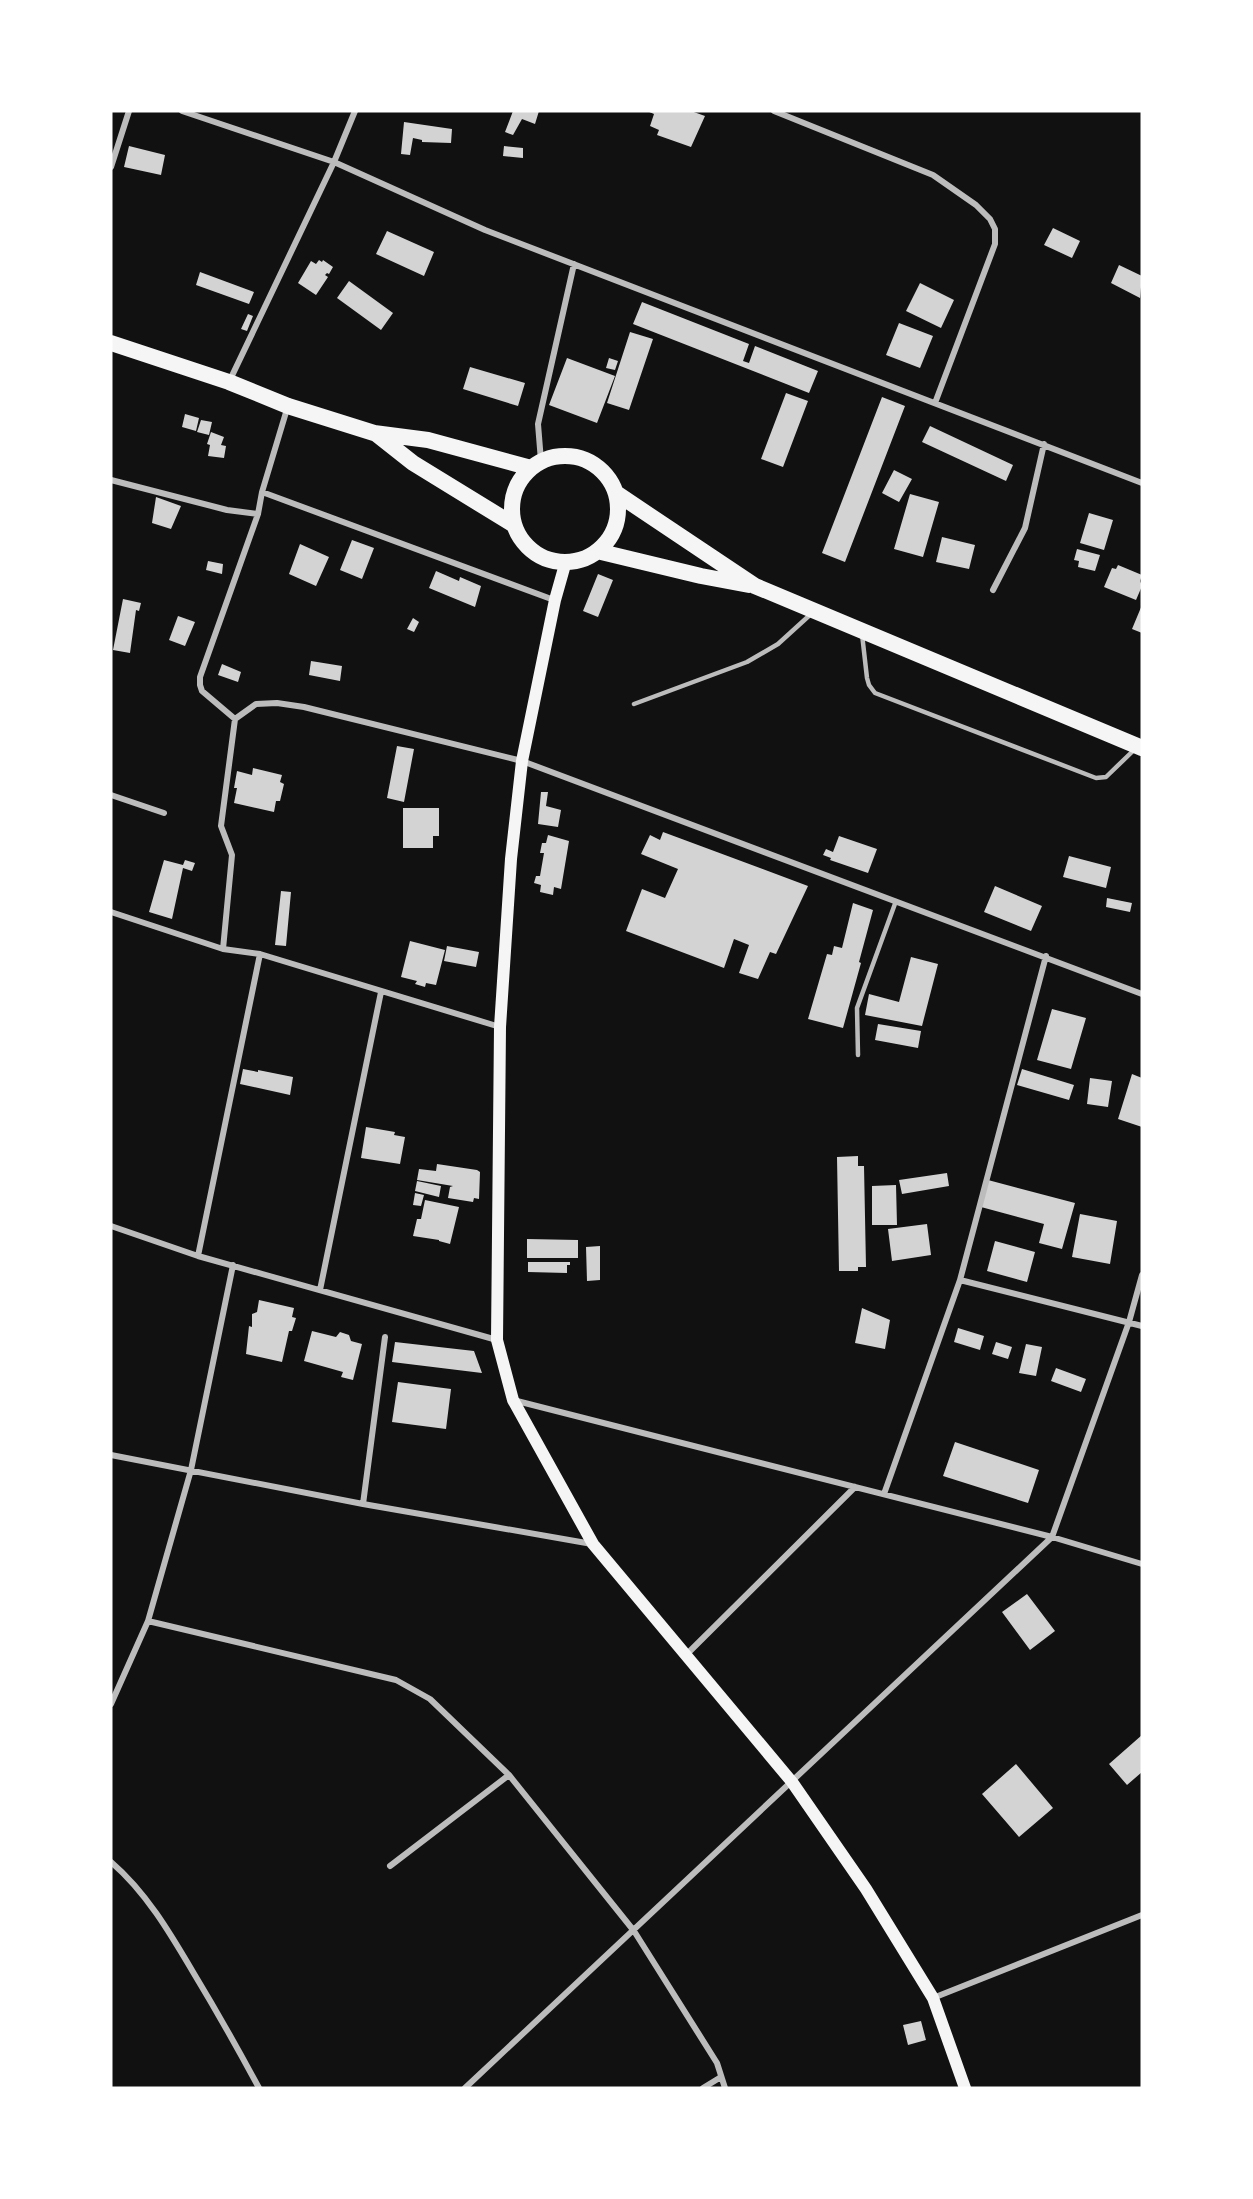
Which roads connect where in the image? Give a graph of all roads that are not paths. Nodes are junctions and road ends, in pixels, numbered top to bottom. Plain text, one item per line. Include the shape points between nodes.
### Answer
1 (129, 111) edge
2 (182, 111) edge
3 (355, 111) edge
4 (774, 111) edge
5 (334, 162) junction
6 (111, 167) edge
7 (574, 264) junction
8 (111, 343) edge
9 (229, 382) junction
10 (935, 403) junction
11 (288, 406) junction
12 (374, 433) junction
13 (1044, 444) junction
14 (536, 464) junction
15 (111, 480) edge
16 (1142, 483) edge
17 (262, 492) junction
18 (616, 493) junction
19 (258, 514) junction
20 (514, 525) junction
21 (597, 551) junction
22 (566, 561) junction
23 (755, 586) junction
24 (993, 590) dead end
25 (555, 600) junction
26 (814, 612) junction
27 (861, 632) junction
28 (634, 704) dead end
29 (235, 719) junction
30 (1140, 748) edge
31 (522, 761) junction
32 (111, 795) edge
33 (164, 813) dead end
34 (896, 901) junction
35 (111, 912) edge
36 (223, 949) junction
37 (260, 954) junction
38 (1046, 957) junction
39 (381, 992) junction
40 (1142, 994) edge
41 (500, 1027) junction
42 (858, 1055) dead end
43 (111, 1226) edge
44 (198, 1256) junction
45 (232, 1265) junction
46 (1142, 1275) edge
47 (960, 1280) junction
48 (320, 1290) junction
49 (1129, 1322) junction
50 (1142, 1326) edge
51 (385, 1337) dead end
52 (497, 1340) junction
53 (513, 1400) junction
54 (111, 1455) edge
55 (191, 1470) junction
56 (855, 1487) junction
57 (884, 1494) junction
58 (363, 1504) junction
59 (1052, 1537) junction
60 (593, 1544) junction
61 (1142, 1564) edge
62 (148, 1621) junction
63 (686, 1655) junction
64 (111, 1704) edge
65 (508, 1774) junction
66 (792, 1782) junction
67 (111, 1862) edge
68 (390, 1866) dead end
69 (1142, 1915) edge
70 (634, 1931) junction
71 (933, 1998) junction
72 (722, 2077) junction
73 (259, 2088) edge
74 (465, 2088) edge
75 (703, 2088) edge
76 (725, 2088) edge
77 (965, 2088) edge

1 - 6 street
2 - 5 street
3 - 5 street
4 - 10 street via 933,175 990,219 994,244
5 - 7 street via 485,230
5 - 9 street
7 - 10 street
7 - 14 street via 538,424
8 - 9 highway
9 - 11 highway
10 - 13 street
11 - 12 highway
11 - 17 street
12 - 14 highway via 428,440
12 - 20 highway via 412,463
13 - 16 street
13 - 24 street via 1025,528
14 - 18 highway via 563,456 586,460 605,473
14 - 20 highway via 521,479 514,494
15 - 19 street via 227,510
17 - 19 street
17 - 25 street
18 - 21 highway via 618,514 611,535
18 - 23 highway
19 - 29 street via 200,676 202,692
20 - 22 highway via 534,552 554,561
21 - 22 highway
21 - 23 highway
22 - 25 main road
23 - 26 highway
25 - 31 main road
26 - 27 highway
26 - 28 lane via 778,644 747,662
27 - 30 highway
27 - 30 lane via 868,685 875,693 1096,778 1106,777
29 - 31 street via 256,704 277,703
29 - 36 street via 221,826 232,855
31 - 34 street
31 - 41 main road
32 - 33 street
34 - 38 street
34 - 42 lane via 857,1008
35 - 36 street
36 - 37 street
37 - 39 street
37 - 44 street
38 - 40 street
38 - 47 street
39 - 41 street
39 - 48 street
41 - 52 main road
43 - 44 street
44 - 45 street
45 - 48 street
45 - 55 street
46 - 49 street
47 - 49 street
47 - 57 street
48 - 52 street
49 - 50 street
49 - 59 street
51 - 58 street
52 - 53 main road
53 - 56 street
53 - 60 main road
54 - 55 street
55 - 58 street
55 - 62 street
56 - 57 street
56 - 63 street
57 - 59 street
58 - 60 street
59 - 61 street
59 - 66 street
60 - 63 main road
62 - 64 street
62 - 65 street via 396,1680 430,1699
63 - 66 main road
65 - 68 street
65 - 70 street
66 - 70 street
66 - 71 main road via 866,1889
67 - 73 street via 164,1923
69 - 71 street
70 - 72 street
70 - 74 street
71 - 77 main road
72 - 75 street
72 - 76 street

